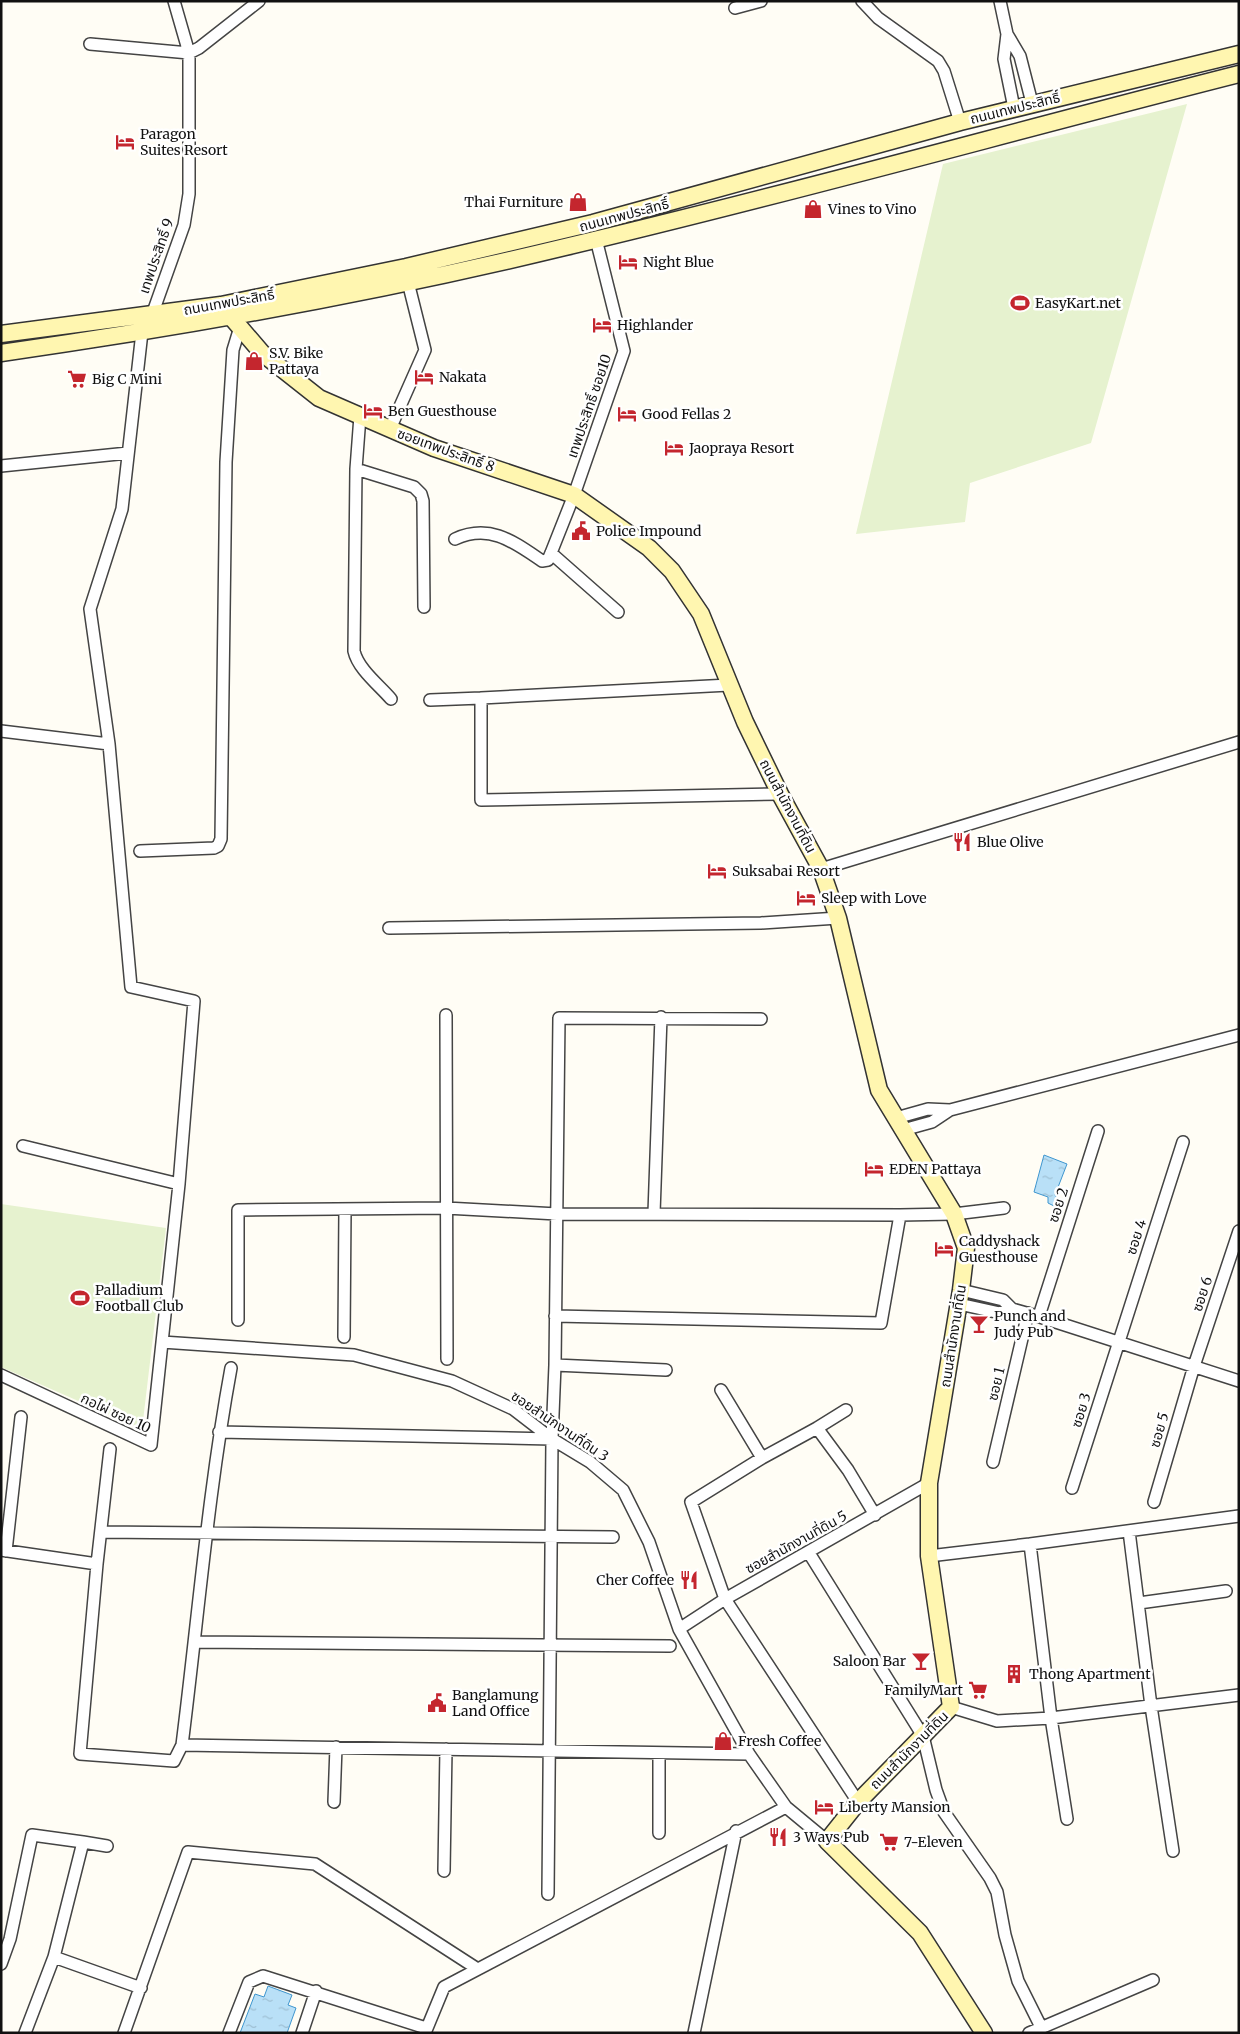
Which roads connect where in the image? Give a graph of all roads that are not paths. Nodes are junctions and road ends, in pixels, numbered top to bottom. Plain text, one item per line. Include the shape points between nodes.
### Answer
1 (174, 1) edge
2 (259, 1) edge
3 (761, 1) edge
4 (862, 1) edge
5 (1000, 1) edge
6 (735, 8) dead end
7 (1007, 34) junction
8 (90, 44) dead end
9 (189, 53) junction
10 (1239, 54) edge
11 (1239, 74) edge
12 (1032, 103) junction
13 (1014, 108) junction
14 (960, 122) junction
15 (596, 240) junction
16 (408, 282) junction
17 (152, 315) junction
18 (233, 316) junction
19 (142, 332) junction
20 (1, 334) edge
21 (1, 352) edge
22 (360, 416) junction
23 (390, 429) junction
24 (128, 454) junction
25 (1, 466) edge
26 (356, 469) junction
27 (574, 494) junction
28 (456, 539) dead end
29 (551, 553) junction
30 (424, 607) dead end
31 (618, 612) dead end
32 (729, 685) junction
33 (481, 698) junction
34 (391, 699) dead end
35 (430, 700) dead end
36 (1, 731) edge
37 (1239, 742) edge
38 (109, 744) junction
39 (780, 794) junction
40 (140, 851) dead end
41 (821, 869) junction
42 (838, 918) junction
43 (389, 928) dead end
44 (446, 1015) dead end
45 (661, 1017) junction
46 (762, 1019) dead end
47 (1239, 1035) edge
48 (900, 1124) junction
49 (1098, 1131) dead end
50 (1182, 1142) dead end
51 (24, 1146) dead end
52 (179, 1184) junction
53 (446, 1208) junction
54 (1004, 1208) dead end
55 (345, 1209) junction
56 (654, 1213) junction
57 (557, 1214) junction
58 (954, 1214) junction
59 (900, 1215) junction
60 (1239, 1231) edge
61 (960, 1297) junction
62 (1034, 1315) junction
63 (555, 1316) junction
64 (238, 1320) dead end
65 (344, 1337) dead end
66 (162, 1342) junction
67 (1118, 1342) junction
68 (447, 1359) dead end
69 (555, 1365) junction
70 (1194, 1366) junction
71 (230, 1368) dead end
72 (666, 1370) dead end
73 (1, 1375) edge
74 (1239, 1381) edge
75 (721, 1390) dead end
76 (846, 1410) dead end
77 (21, 1417) dead end
78 (817, 1428) junction
79 (219, 1432) junction
80 (552, 1439) junction
81 (110, 1449) dead end
82 (762, 1458) junction
83 (993, 1462) dead end
84 (929, 1483) junction
85 (1072, 1488) dead end
86 (1154, 1502) dead end
87 (876, 1515) junction
88 (1239, 1516) edge
89 (1129, 1531) junction
90 (101, 1532) junction
91 (206, 1533) junction
92 (613, 1536) dead end
93 (551, 1537) junction
94 (1030, 1544) junction
95 (4, 1551) edge
96 (809, 1553) junction
97 (928, 1556) junction
98 (97, 1564) junction
99 (1226, 1590) dead end
100 (725, 1599) junction
101 (1139, 1603) junction
102 (679, 1629) junction
103 (195, 1642) junction
104 (550, 1645) junction
105 (670, 1646) dead end
106 (1239, 1695) edge
107 (1151, 1706) junction
108 (951, 1707) junction
109 (1051, 1718) junction
110 (924, 1736) junction
111 (182, 1745) junction
112 (336, 1747) junction
113 (446, 1749) junction
114 (550, 1750) junction
115 (658, 1754) junction
116 (749, 1754) junction
117 (334, 1802) dead end
118 (858, 1802) junction
119 (786, 1807) junction
120 (1068, 1819) dead end
121 (736, 1831) junction
122 (660, 1833) dead end
123 (827, 1841) junction
124 (83, 1842) junction
125 (106, 1846) dead end
126 (1174, 1850) dead end
127 (444, 1871) dead end
128 (548, 1894) dead end
129 (54, 1957) junction
130 (1, 1964) edge
131 (476, 1968) junction
132 (1153, 1980) dead end
133 (141, 1988) junction
134 (316, 1992) junction
135 (1041, 2027) junction
136 (425, 2030) edge
137 (25, 2033) edge
138 (124, 2033) edge
139 (229, 2033) edge
140 (302, 2033) edge
141 (694, 2033) edge
142 (984, 2033) edge
143 (1029, 2033) edge

1 - 9 street, เทพประสิทธิ์ 9
2 - 9 street
3 - 6 street
4 - 14 street via 884,22 938,61
5 - 7 street
7 - 12 street via 1020,56
7 - 13 street via 1004,59
8 - 9 street
9 - 17 street, เทพประสิทธิ์ 9 via 189,194 184,225
10 - 12 main road, ถนนเทพประสิทธิ์
11 - 15 main road, ถนนเทพประสิทธิ์
12 - 13 main road, ถนนเทพประสิทธิ์
13 - 14 main road, ถนนเทพประสิทธิ์
14 - 18 main road, ถนนเทพประสิทธิ์ via 593,223 406,268
15 - 16 main road, ถนนเทพประสิทธิ์
15 - 27 street, เทพประสิทธิ์ ซอย10 via 624,351
16 - 18 main road, ถนนเทพประสิทธิ์
16 - 23 street via 424,350
17 - 18 main road, ถนนเทพประสิทธิ์
17 - 20 main road, ถนนเทพประสิทธิ์
18 - 19 main road, ถนนเทพประสิทธิ์
18 - 22 main road, ซอยเทพประสิทธิ์ 8 via 262,352 318,398
18 - 40 street via 226,462 220,840 214,848
19 - 21 main road, ถนนเทพประสิทธิ์
19 - 24 street
22 - 23 main road, ซอยเทพประสิทธิ์ 8
22 - 26 street
23 - 27 main road, ซอยเทพประสิทธิ์ 8 via 434,448
24 - 25 street
24 - 38 street via 122,509 90,609
26 - 30 street via 414,487 421,494
26 - 34 street via 355,658
27 - 29 street, เทพประสิทธิ์ ซอย10
27 - 32 main road, ถนนสำนักงานที่ดิน via 649,548 672,571 701,614
28 - 29 street via 467,534 493,535 508,538 542,561 548,560
29 - 31 street
32 - 33 street
32 - 39 main road, ถนนสำนักงานที่ดิน
33 - 35 street
33 - 39 street via 481,800
36 - 38 street
37 - 41 street
38 - 52 street via 131,987 194,1001
39 - 41 main road, ถนนสำนักงานที่ดิน
41 - 42 main road, ถนนสำนักงานที่ดิน
42 - 43 street via 761,924
42 - 48 main road, ถนนสำนักงานที่ดิน via 879,1090
44 - 53 street
45 - 46 street
45 - 56 street
45 - 57 street via 559,1018
47 - 48 street via 950,1110 932,1122
48 - 58 main road, ถนนสำนักงานที่ดิน
49 - 62 street, ซอย 2
50 - 67 street, ซอย 4
51 - 52 street
52 - 66 street
53 - 55 street
53 - 57 street
53 - 68 street
54 - 58 street
55 - 64 street via 238,1210
55 - 65 street
56 - 57 street
56 - 59 street
57 - 63 street
58 - 59 street
58 - 61 main road, ถนนสำนักงานที่ดิน via 966,1248
59 - 63 street via 881,1323
60 - 70 street, ซอย 6
61 - 62 street via 1000,1313 1012,1309
61 - 84 main road, ถนนสำนักงานที่ดิน
62 - 67 street
62 - 83 street, ซอย 1
63 - 69 street
66 - 73 street, กอไผ่ ซอย 10 via 151,1446
66 - 80 street, ซอยสำนักงานที่ดิน 3 via 354,1355 452,1381 513,1409
67 - 70 street
67 - 85 street, ซอย 3
69 - 72 street
69 - 80 street
70 - 74 street
70 - 86 street, ซอย 5
71 - 79 street
75 - 82 street
76 - 78 street
77 - 95 street
78 - 82 street
78 - 87 street
79 - 80 street
79 - 91 street
80 - 93 street
80 - 102 street, ซอยสำนักงานที่ดิน 3 via 590,1462 623,1490 649,1542
81 - 90 street
82 - 100 street via 691,1502
84 - 87 street, ซอยสำนักงานที่ดิน 5
84 - 97 main road, ถนนสำนักงานที่ดิน
87 - 96 street, ซอยสำนักงานที่ดิน 5
88 - 89 street
89 - 94 street
89 - 101 street
90 - 91 street
90 - 98 street
91 - 93 street
91 - 103 street
92 - 93 street
93 - 104 street
94 - 97 street
94 - 109 street
95 - 98 street
96 - 100 street, ซอยสำนักงานที่ดิน 5
96 - 110 street
97 - 108 main road, ถนนสำนักงานที่ดิน
98 - 111 street via 80,1754 174,1761
99 - 101 street
100 - 102 street, ซอยสำนักงานที่ดิน 5
100 - 118 street
101 - 107 street
102 - 116 street, ซอยสำนักงานที่ดิน 3
103 - 104 street
103 - 111 street
104 - 105 street
104 - 114 street
106 - 107 street
107 - 109 street
107 - 126 street
108 - 109 street via 997,1721
108 - 110 main road, ถนนสำนักงานที่ดิน
109 - 120 street
110 - 118 main road, ถนนสำนักงานที่ดิน
110 - 135 street via 944,1812 990,1878 1018,1981
111 - 112 street
112 - 113 street
112 - 117 street
113 - 114 street
113 - 127 street
114 - 115 street
114 - 128 street
115 - 116 street
115 - 122 street
116 - 119 street, ซอยสำนักงานที่ดิน 3
118 - 123 main road, ถนนสำนักงานที่ดิน
119 - 121 street
119 - 123 street, ซอยสำนักงานที่ดิน 3
121 - 131 street via 668,1870
121 - 141 street
123 - 142 main road via 920,1933
124 - 125 street
124 - 129 street
124 - 130 street via 32,1835 10,1939
129 - 133 street
129 - 137 street
131 - 133 street via 314,1864 188,1852
131 - 136 street via 444,1986
132 - 135 street
133 - 138 street
134 - 136 street
134 - 139 street via 263,1976 249,1982
134 - 140 street
135 - 143 street

